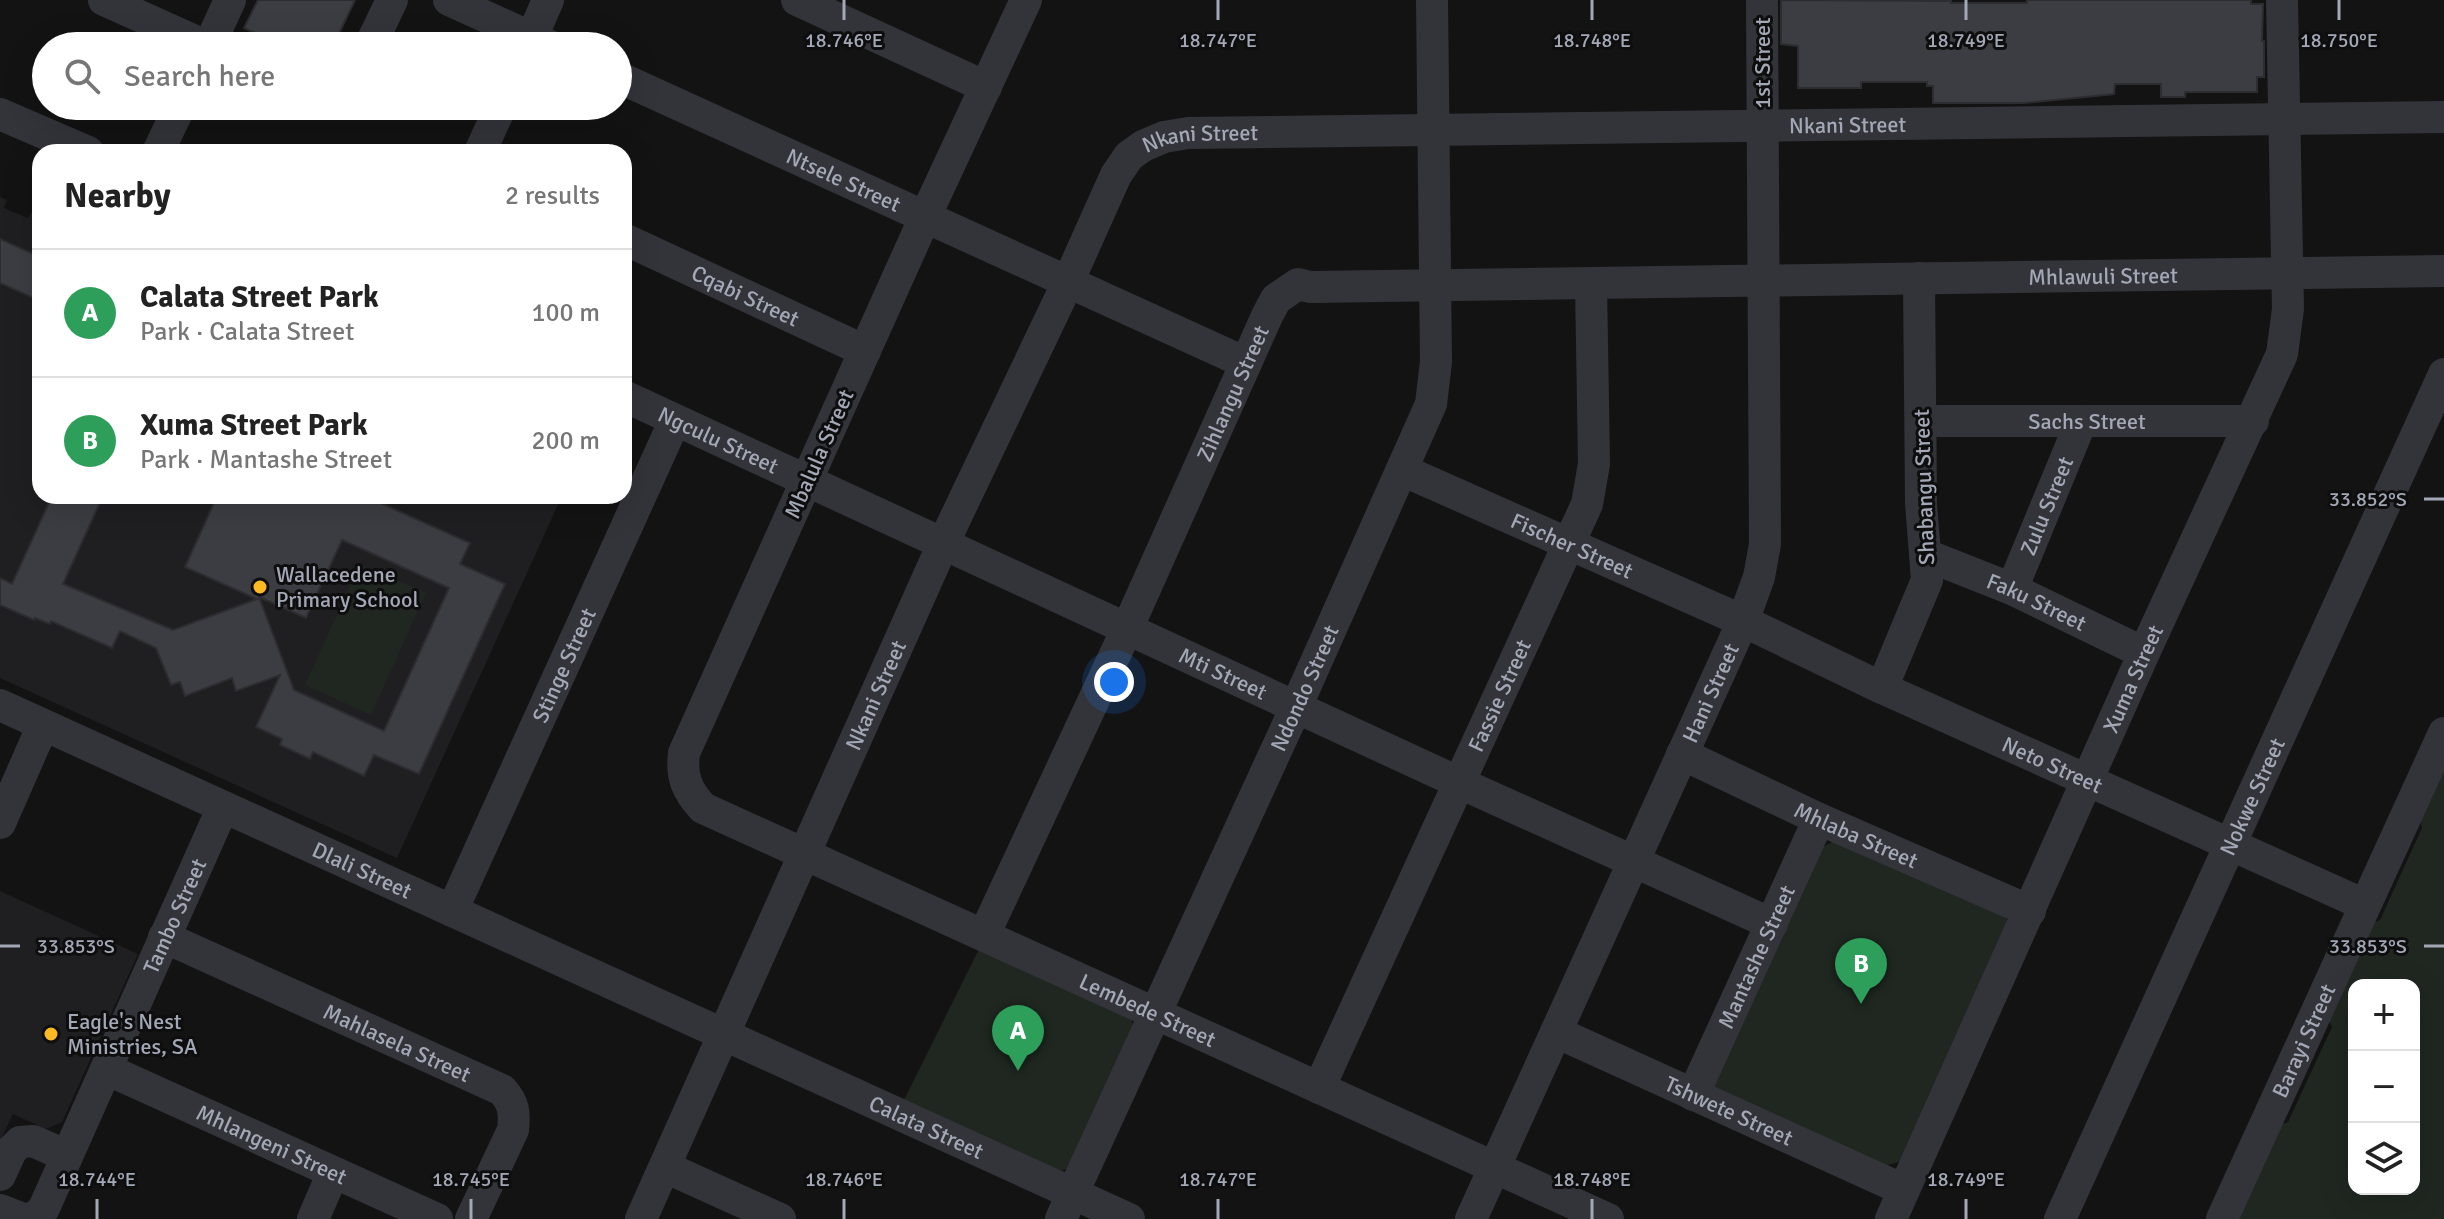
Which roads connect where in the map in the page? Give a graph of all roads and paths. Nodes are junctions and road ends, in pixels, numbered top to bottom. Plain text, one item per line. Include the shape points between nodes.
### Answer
1 (104, 0) edge
2 (230, 0) edge
3 (392, 0) edge
4 (449, 0) edge
5 (548, 0) edge
6 (797, 0) edge
7 (1026, 0) edge
8 (1432, 0) edge
9 (1762, 0) edge
10 (2282, 0) edge
11 (176, 32) edge
12 (215, 32) edge
13 (377, 32) edge
14 (514, 32) edge
15 (539, 32) edge
16 (632, 83) edge
17 (986, 87) junction
18 (0, 114) edge
19 (2444, 117) edge
20 (2284, 119) junction
21 (173, 120) edge
22 (495, 120) edge
23 (1763, 126) junction
24 (1434, 130) junction
25 (69, 144) edge
26 (162, 144) edge
27 (484, 144) edge
28 (925, 217) junction
29 (632, 243) edge
30 (2444, 271) edge
31 (2287, 273) junction
32 (1919, 278) junction
33 (1763, 280) junction
34 (1068, 282) junction
35 (1591, 283) junction
36 (1436, 285) junction
37 (865, 351) junction
38 (1246, 363) junction
39 (2444, 374) edge
40 (632, 400) edge
41 (675, 420) junction
42 (1921, 421) junction
43 (2253, 421) junction
44 (2081, 422) junction
45 (1402, 470) junction
46 (808, 480) junction
47 (943, 544) junction
48 (1569, 545) junction
49 (1926, 555) junction
50 (2012, 589) junction
51 (1743, 621) junction
52 (1127, 629) junction
53 (2144, 653) junction
54 (1882, 688) junction
55 (0, 705) edge
56 (1296, 707) junction
57 (43, 725) junction
58 (2444, 733) edge
59 (1682, 754) junction
60 (2089, 780) junction
61 (1460, 783) junction
62 (223, 807) junction
63 (1819, 819) junction
64 (0, 823) edge
65 (2230, 844) junction
66 (803, 853) junction
67 (1633, 861) junction
68 (2365, 905) junction
69 (452, 911) junction
70 (2030, 911) junction
71 (1772, 924) junction
72 (984, 935) junction
73 (164, 937) junction
74 (1155, 1013) junction
75 (1556, 1032) junction
76 (725, 1035) junction
77 (106, 1069) junction
78 (1319, 1088) junction
79 (1693, 1095) junction
80 (67, 1156) junction
81 (665, 1167) junction
82 (1494, 1167) junction
83 (333, 1173) junction
84 (0, 1175) edge
85 (1904, 1190) junction
86 (1067, 1206) edge
87 (0, 1210) edge
88 (41, 1216) edge
89 (313, 1219) edge
90 (437, 1219) edge
91 (471, 1219) edge
92 (641, 1219) edge
93 (780, 1219) edge
94 (1129, 1219) edge
95 (1471, 1219) edge
96 (1608, 1219) edge
97 (1891, 1219) edge
98 (2060, 1219) edge
99 (2222, 1219) edge

1 - 11 street
2 - 12 street
3 - 13 street
4 - 14 street
5 - 15 street
6 - 17 street
7 - 17 street, Mbalula Street
8 - 24 street, Ndondo Street
9 - 23 street, 1st Street
10 - 20 street, Xuma Street
16 - 28 street, Ntsele Street
17 - 28 street, Mbalula Street
18 - 25 street
19 - 20 street, Nkani Street
20 - 23 street, Nkani Street
20 - 31 street, Xuma Street
21 - 26 street
22 - 27 street
23 - 24 street, Nkani Street
23 - 33 street, Hani Street
24 - 34 street, Nkani Street via 1164,137 1129,156 1116,175
24 - 36 street, Ndondo Street
28 - 34 street, Ntsele Street
28 - 37 street, Mbalula Street
29 - 37 street, Cqabi Street
30 - 31 street, Mhlawuli Street
31 - 32 street, Mhlawuli Street
31 - 43 street, Xuma Street via 2287,334
32 - 33 street, Mhlawuli Street
32 - 42 street, Shabangu Street
33 - 35 street, Zihlangu Street
33 - 51 street, Hani Street via 1765,544
34 - 38 street, Ntsele Street
34 - 47 street, Nkani Street
35 - 36 street, Zihlangu Street
35 - 48 street, Fassie Street via 1594,464 1587,504
36 - 38 street, Zihlangu Street via 1298,284 1276,299
36 - 45 street, Ndondo Street via 1431,404
37 - 46 street, Mbalula Street
38 - 52 street, Zihlangu Street
39 - 65 street, Nokwe Street
40 - 41 street, Ngculu Street
41 - 46 street, Ngculu Street
41 - 69 street, Stinge Street
42 - 44 street, Sachs Street
42 - 49 street, Shabangu Street
43 - 44 street, Sachs Street
43 - 53 street, Xuma Street
44 - 50 street, Zulu Street
45 - 48 street, Fischer Street
45 - 56 street, Ndondo Street
46 - 47 street, Ngculu Street
46 - 66 street, Mbalula Street via 689,742 683,768 690,793 703,808
47 - 52 street, Mti Street
47 - 66 street, Nkani Street
48 - 51 street, Fischer Street
48 - 61 street, Fassie Street
49 - 50 street, Faku Street
49 - 54 street, Shabangu Street via 1927,580
50 - 53 street, Faku Street
51 - 54 street, Neto Street
51 - 59 street, Hani Street
52 - 56 street, Mti Street
52 - 72 street, Zihlangu Street
53 - 60 street, Xuma Street
54 - 60 street, Neto Street
55 - 57 street, Dlali Street
56 - 61 street, Mti Street
56 - 74 street, Ndondo Street
57 - 62 street, Dlali Street
57 - 64 street
58 - 68 street, Barayi Street
59 - 63 street, Mhlaba Street
59 - 67 street, Hani Street
60 - 65 street, Neto Street
60 - 70 street, Xuma Street
61 - 67 street, Mti Street
61 - 78 street, Fassie Street
62 - 69 street, Dlali Street
62 - 73 street, Tambo Street
63 - 70 street, Mhlaba Street
63 - 71 street, Mantashe Street
65 - 68 street, Neto Street
65 - 98 street, Nokwe Street
66 - 72 street, Lembede Street
66 - 76 street, Nkani Street
67 - 71 street, Mti Street
67 - 75 street, Hani Street
68 - 99 street, Barayi Street
69 - 76 street, Dlali Street
70 - 85 street, Xuma Street
71 - 79 street, Mantashe Street
72 - 74 street, Lembede Street
73 - 77 street, Tambo Street
73 - 91 street, Mahlasela Street via 502,1090 512,1101 513,1130
74 - 78 street, Lembede Street
74 - 86 street, Ndondo Street
75 - 79 street, Tshwete Street
75 - 82 street, Hani Street
76 - 81 street, Nkani Street
76 - 86 street, Calata Street
77 - 80 street, Tambo Street
77 - 83 street, Mhlangeni Street
78 - 82 street, Lembede Street
79 - 85 street, Tshwete Street
80 - 84 street via 33,1141 20,1142
80 - 88 street, Tambo Street
81 - 92 street, Nkani Street
81 - 93 street
82 - 95 street, Hani Street
82 - 96 street, Lembede Street
83 - 89 street
83 - 90 street, Mhlangeni Street
85 - 97 street, Xuma Street
86 - 94 street, Calata Street
87 - 88 street, Tambo Street

